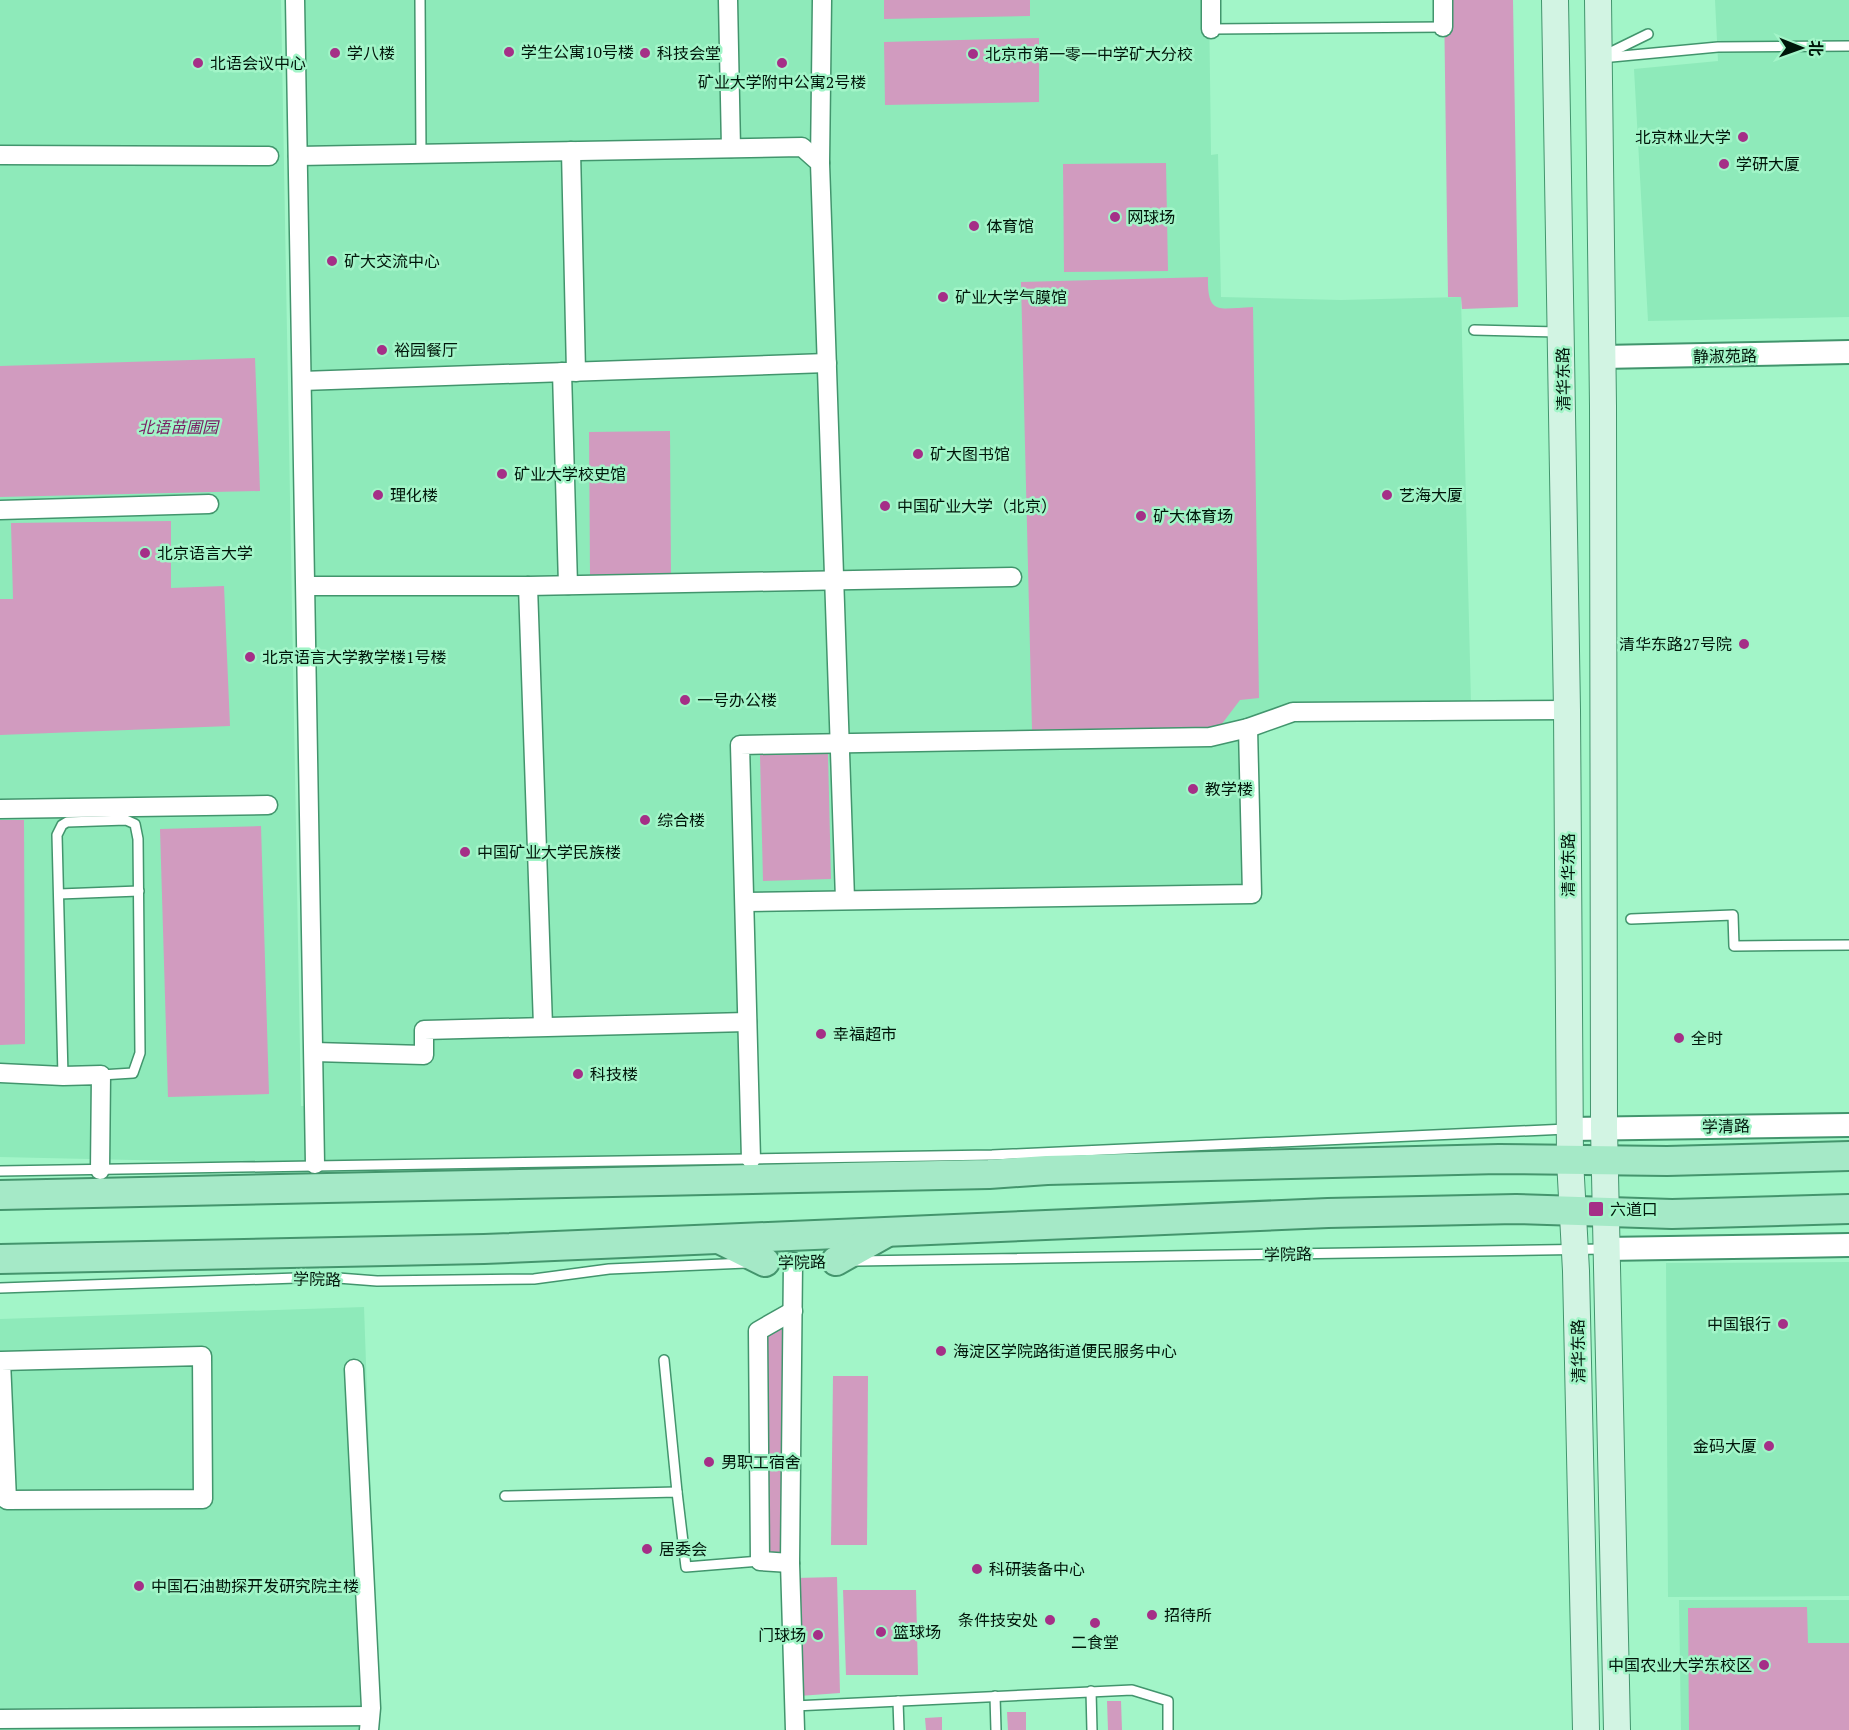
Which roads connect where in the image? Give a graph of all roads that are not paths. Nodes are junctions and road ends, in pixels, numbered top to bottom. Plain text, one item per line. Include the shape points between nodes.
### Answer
1 (295, 0) edge
2 (420, 0) edge
3 (728, 0) edge
4 (822, 0) edge
5 (1211, 0) edge
6 (1443, 0) edge
7 (1555, 0) edge
8 (1598, 0) edge
9 (1443, 27) joint
10 (1211, 29) joint
11 (1648, 34) dead end
12 (1849, 46) edge
13 (1598, 58) junction
14 (731, 148) junction
15 (571, 151) junction
16 (421, 153) junction
17 (0, 156) edge
18 (269, 156) dead end
19 (298, 156) junction
20 (820, 163) junction
21 (1474, 330) dead end
22 (1562, 332) junction
23 (1602, 347) junction
24 (1849, 352) edge
25 (827, 363) junction
26 (569, 372) junction
27 (302, 381) junction
28 (1602, 384) junction
29 (1563, 385) junction
30 (209, 504) dead end
31 (0, 510) edge
32 (1012, 577) dead end
33 (834, 579) junction
34 (568, 585) junction
35 (306, 586) junction
36 (528, 586) junction
37 (1568, 710) junction
38 (1248, 728) junction
39 (838, 743) junction
40 (268, 805) dead end
41 (0, 808) edge
42 (139, 891) junction
43 (59, 894) junction
44 (845, 899) junction
45 (745, 902) junction
46 (1631, 919) dead end
47 (1849, 945) edge
48 (747, 1022) junction
49 (543, 1026) junction
50 (314, 1052) junction
51 (0, 1073) edge
52 (101, 1074) junction
53 (63, 1076) junction
54 (1849, 1125) edge
55 (1604, 1128) junction
56 (1570, 1129) junction
57 (992, 1155) junction
58 (1849, 1156) edge
59 (751, 1159) junction
60 (1570, 1160) junction
61 (1605, 1160) junction
62 (315, 1164) junction
63 (100, 1170) junction
64 (1047, 1170) junction
65 (0, 1171) edge
66 (0, 1195) edge
67 (1849, 1209) edge
68 (1574, 1211) junction
69 (1605, 1212) junction
70 (887, 1232) junction
71 (716, 1238) junction
72 (1849, 1245) edge
73 (1605, 1249) junction
74 (1575, 1250) junction
75 (0, 1259) edge
76 (836, 1261) junction
77 (779, 1262) junction
78 (0, 1287) edge
79 (793, 1311) junction
80 (664, 1360) dead end
81 (1, 1361) edge
82 (354, 1369) dead end
83 (677, 1492) junction
84 (505, 1496) dead end
85 (4, 1501) edge
86 (760, 1561) junction
87 (790, 1563) junction
88 (1091, 1691) junction
89 (995, 1696) junction
90 (898, 1701) junction
91 (794, 1706) junction
92 (0, 1719) edge
93 (369, 1723) edge
94 (137, 1724) edge
95 (795, 1730) edge
96 (899, 1730) edge
97 (996, 1730) edge
98 (1092, 1730) edge
99 (1168, 1730) edge
100 (1586, 1730) edge
101 (1617, 1730) edge

1 - 19 street
2 - 16 lane
3 - 14 street
4 - 20 street
5 - 10 street
6 - 9 street
7 - 22 main road, 清华东路
8 - 13 main road, 清华东路
9 - 10 lane
11 - 13 lane
12 - 13 lane via 1718,47
13 - 23 main road, 清华东路
14 - 15 street
14 - 20 street via 802,147
15 - 16 street
15 - 26 street
16 - 19 street
17 - 18 street
19 - 27 street
20 - 25 street
21 - 22 lane
22 - 23 main road
22 - 29 main road, 清华东路
23 - 24 street, 静淑苑路
23 - 28 main road, 清华东路
25 - 26 street
25 - 33 street
26 - 27 street
26 - 34 street
27 - 35 street
28 - 29 main road
28 - 55 main road, 清华东路
29 - 37 main road, 清华东路
30 - 31 street
32 - 33 street
33 - 34 street
33 - 39 street
34 - 36 street
35 - 36 street
35 - 50 street
36 - 49 street
37 - 38 street via 1293,711
37 - 56 main road, 清华东路
38 - 39 street via 1210,737
38 - 44 street via 1252,894
39 - 44 street
39 - 45 street via 740,745
40 - 41 street
42 - 43 lane
42 - 43 lane via 135,824 126,820 67,822 57,835
42 - 52 lane via 140,1053 133,1073
43 - 53 lane
44 - 45 street
45 - 48 street
46 - 47 lane via 1733,915 1734,946
48 - 49 street
48 - 59 street
49 - 50 street via 424,1030 424,1054
50 - 62 street
51 - 53 street
52 - 53 street
52 - 63 street
54 - 55 street, 学清路
55 - 56 street, 学清路
55 - 61 main road, 清华东路
56 - 57 lane
56 - 60 main road, 清华东路
57 - 59 lane
57 - 64 main road
58 - 61 main road, 学清路
59 - 62 lane
60 - 61 main road, 学清路
60 - 64 main road
60 - 68 main road, 清华东路
61 - 69 main road, 清华东路
62 - 63 lane
63 - 65 lane
64 - 66 main road
67 - 69 main road
68 - 69 main road, 学院路
68 - 70 main road, 学院路 via 1328,1213
68 - 74 main road, 清华东路
69 - 73 main road, 清华东路
70 - 71 main road, 学院路
70 - 76 main road
71 - 75 main road, 学院路 via 484,1249
71 - 77 main road
72 - 73 street
73 - 74 lane, 学院路
73 - 101 main road, 清华东路
74 - 76 lane, 学院路
74 - 100 main road, 清华东路
76 - 77 lane, 学院路
77 - 78 lane, 学院路 via 609,1269 534,1279 377,1281 325,1277
77 - 79 street
79 - 86 street via 758,1330
79 - 87 street
80 - 83 lane
81 - 85 street
81 - 85 street via 202,1356 203,1499
82 - 93 street
83 - 84 lane
83 - 86 lane via 686,1567
86 - 87 street
87 - 91 street
88 - 89 lane
88 - 98 lane
88 - 99 lane via 1132,1689 1168,1701
89 - 90 lane
89 - 97 lane
90 - 91 lane
90 - 96 lane
91 - 95 street
92 - 94 street
93 - 94 street

